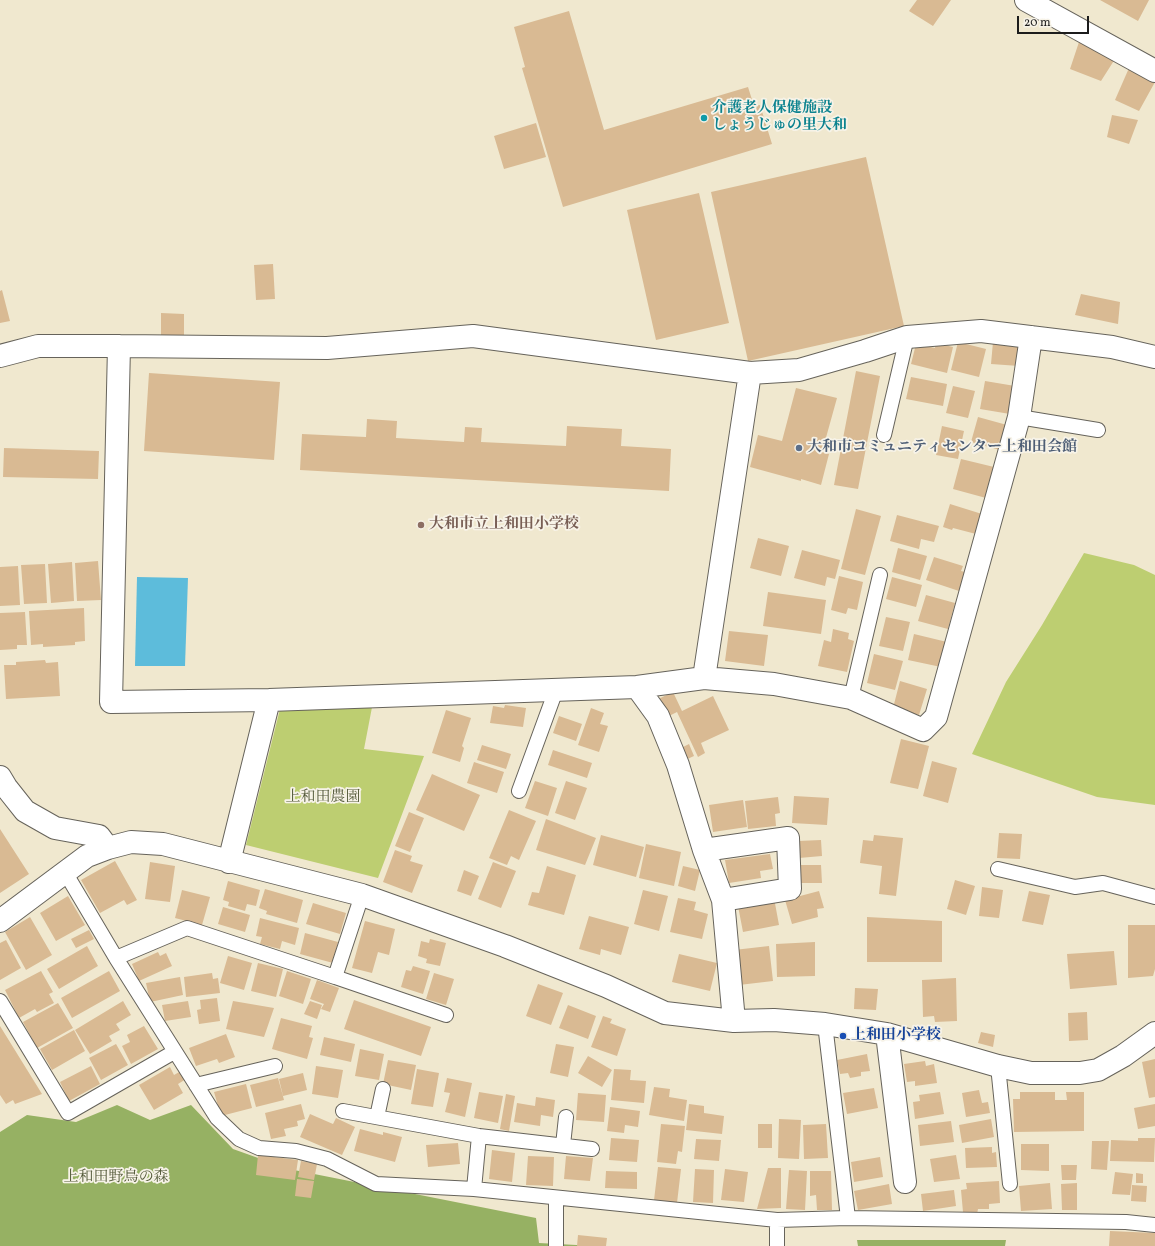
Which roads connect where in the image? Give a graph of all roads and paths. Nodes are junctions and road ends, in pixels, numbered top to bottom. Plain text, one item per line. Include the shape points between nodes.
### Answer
1 (1026, 0) edge
2 (1155, 71) edge
3 (907, 337) junction
4 (1031, 337) junction
5 (119, 346) junction
6 (0, 356) edge
7 (1155, 357) edge
8 (750, 373) junction
9 (1019, 417) junction
10 (1098, 430) dead end
11 (884, 435) dead end
12 (880, 575) dead end
13 (704, 678) junction
14 (637, 687) junction
15 (556, 690) junction
16 (851, 698) junction
17 (268, 700) junction
18 (0, 776) edge
19 (519, 791) dead end
20 (108, 848) junction
21 (704, 850) junction
22 (229, 862) junction
23 (998, 869) dead end
24 (65, 872) junction
25 (362, 895) junction
26 (1155, 897) edge
27 (723, 900) junction
28 (0, 921) edge
29 (116, 958) junction
30 (335, 977) junction
31 (0, 1001) edge
32 (446, 1015) dead end
33 (734, 1021) junction
34 (825, 1024) junction
35 (1155, 1033) edge
36 (888, 1034) junction
37 (174, 1052) junction
38 (275, 1066) dead end
39 (998, 1066) junction
40 (196, 1085) junction
41 (384, 1090) dead end
42 (343, 1111) dead end
43 (377, 1117) junction
44 (566, 1117) dead end
45 (479, 1136) junction
46 (563, 1145) junction
47 (592, 1149) dead end
48 (906, 1182) dead end
49 (1010, 1184) dead end
50 (474, 1189) junction
51 (556, 1198) junction
52 (848, 1218) junction
53 (778, 1220) junction
54 (1155, 1225) edge
55 (556, 1246) edge
56 (777, 1246) edge

1 - 2 street
3 - 4 street via 981,331
3 - 8 street via 799,370
3 - 11 lane
4 - 7 street via 1112,348
4 - 9 street
5 - 6 street via 38,346
5 - 8 street via 327,348 473,336
5 - 17 street via 111,702
8 - 13 street
9 - 10 lane
9 - 16 street via 936,717 923,730
12 - 16 lane
13 - 14 street
13 - 16 street via 774,684
14 - 15 street
14 - 21 street via 658,716 678,765
15 - 17 street
15 - 19 lane
17 - 22 street
18 - 20 street via 25,811 55,828 99,836
20 - 22 street via 131,842 163,844
20 - 24 street via 87,856
21 - 27 street
21 - 27 street via 788,838 790,889
22 - 25 street
23 - 26 lane via 1075,887 1104,883
24 - 28 street
24 - 29 lane
25 - 30 lane
25 - 33 street via 506,946 665,1013
27 - 33 street
29 - 30 lane via 187,928
29 - 37 lane
30 - 32 lane
31 - 37 lane via 68,1113
33 - 34 street via 774,1020
34 - 36 street
34 - 52 lane
35 - 39 street via 1098,1070 1080,1073 1031,1073
36 - 39 street
36 - 48 street
37 - 40 lane
38 - 40 lane
39 - 49 lane
40 - 50 lane via 217,1118 239,1139 259,1148 296,1151 327,1159 376,1184
41 - 43 lane
42 - 43 lane
43 - 45 lane
44 - 46 lane
45 - 46 lane
45 - 50 lane
46 - 47 lane
50 - 51 lane
51 - 53 lane
51 - 55 lane
52 - 53 lane
52 - 54 lane via 1126,1222
53 - 56 lane

